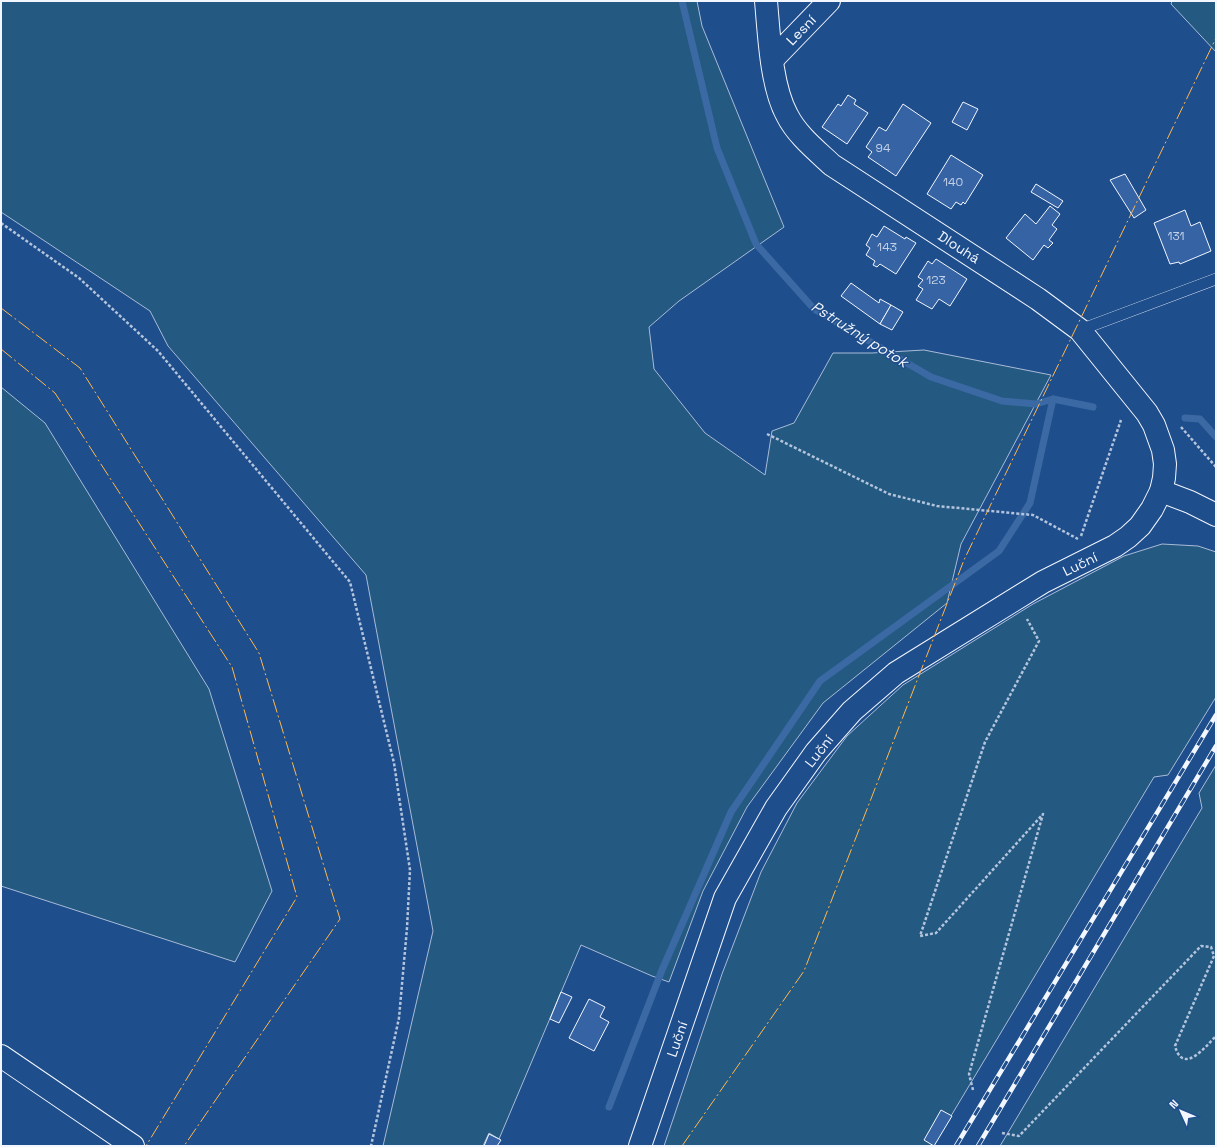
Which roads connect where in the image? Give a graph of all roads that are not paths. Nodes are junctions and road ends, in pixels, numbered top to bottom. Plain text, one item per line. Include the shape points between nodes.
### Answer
1 (766, 1) edge
2 (829, 1) edge
3 (772, 60) junction
4 (1216, 279) edge
5 (1080, 330) junction
6 (1162, 491) junction
7 (1216, 515) edge
8 (1, 1056) edge
9 (132, 1146) edge
10 (640, 1146) edge

1 - 3 street, Dlouhá
2 - 3 street, Lesní
3 - 5 street, Dlouhá via 776,86 786,115 803,138 832,165 1038,298
4 - 5 lane
5 - 6 street, Dlouhá via 1154,425 1163,450
6 - 7 street
6 - 10 street, Luční via 1140,526 1128,537 1104,552 1043,582 896,673 852,711 816,752 776,808 725,898
8 - 9 street

